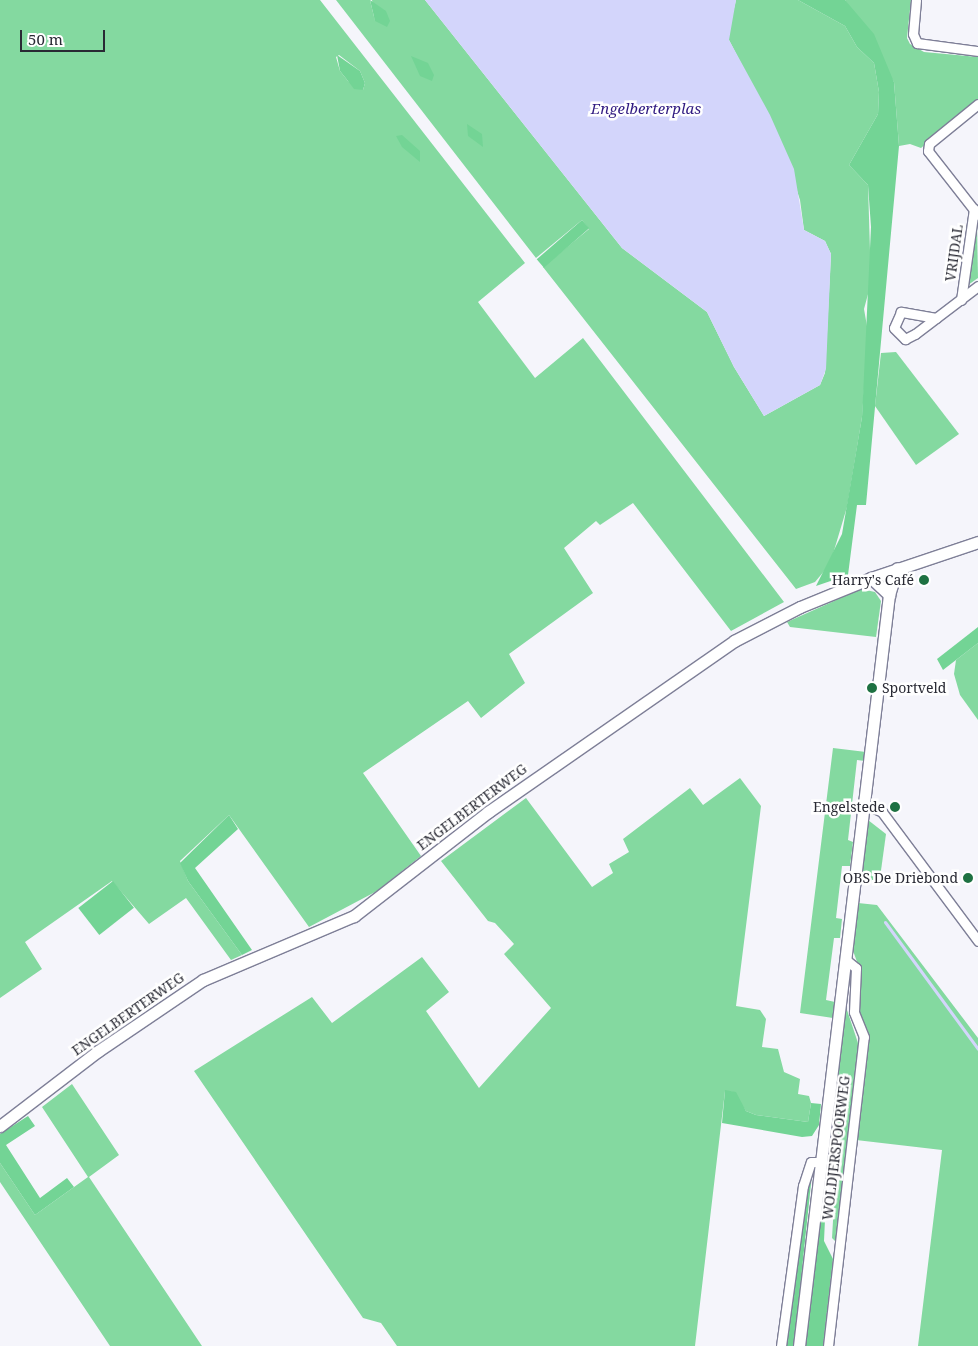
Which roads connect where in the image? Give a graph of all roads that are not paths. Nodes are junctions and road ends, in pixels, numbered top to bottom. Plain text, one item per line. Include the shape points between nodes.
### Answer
1 (916, 0) edge
2 (978, 51) edge
3 (978, 104) edge
4 (976, 212) edge
5 (978, 286) edge
6 (961, 300) junction
7 (936, 318) dead end
8 (978, 542) edge
9 (897, 568) junction
10 (871, 578) junction
11 (889, 596) junction
12 (865, 804) junction
13 (978, 940) edge
14 (846, 960) junction
15 (0, 1126) edge
16 (821, 1162) junction
17 (780, 1346) edge
18 (799, 1346) edge
19 (828, 1346) edge

1 - 2 street via 913,34 917,42
3 - 4 street, VRIJDAL via 929,144 928,151
4 - 6 street, VRIJDAL
5 - 6 street, VRIJDAL
6 - 7 street, VRIJDAL
8 - 9 street, ENGELBERTERWEG
9 - 10 street, ENGELBERTERWEG
9 - 11 street, WOLDJERSPOORWEG
10 - 11 street
10 - 15 street, ENGELBERTERWEG via 780,616 710,656 488,812 354,916 203,980 98,1051
11 - 12 street, WOLDJERSPOORWEG
12 - 13 street via 882,812
12 - 14 street, WOLDJERSPOORWEG
14 - 16 street, WOLDJERSPOORWEG
14 - 19 street, WOLDJERSPOORWEG via 856,968 854,1012 864,1038
16 - 17 street, WOLDJERSPOORWEG via 811,1162 804,1186
16 - 18 street, WOLDJERSPOORWEG

